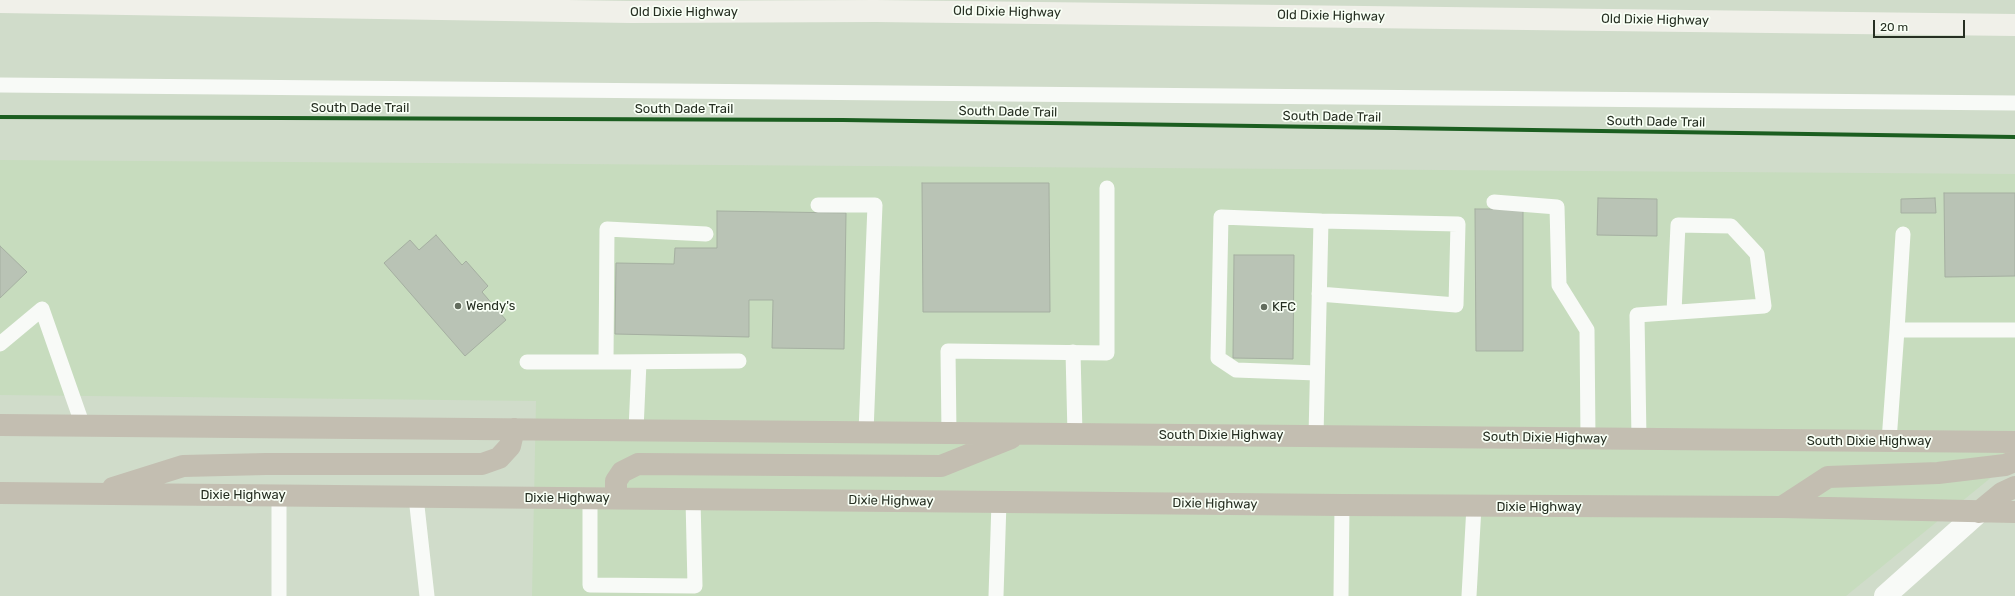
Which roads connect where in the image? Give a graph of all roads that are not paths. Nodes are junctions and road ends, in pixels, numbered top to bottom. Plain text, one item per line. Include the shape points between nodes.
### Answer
1 (0, 2) edge
2 (876, 5) edge
3 (633, 6) edge
4 (809, 6) edge
5 (2015, 25) edge
6 (0, 84) edge
7 (2015, 102) edge
8 (1107, 188) dead end
9 (1494, 202) dead end
10 (818, 205) dead end
11 (1321, 221) junction
12 (706, 234) dead end
13 (1903, 234) dead end
14 (1319, 294) junction
15 (1674, 312) junction
16 (1897, 330) junction
17 (2015, 330) edge
18 (0, 344) edge
19 (1073, 352) junction
20 (739, 361) dead end
21 (527, 362) dead end
22 (606, 362) junction
23 (639, 362) junction
24 (1317, 373) junction
25 (0, 425) edge
26 (83, 426) junction
27 (514, 429) junction
28 (636, 430) junction
29 (866, 432) junction
30 (950, 433) junction
31 (1021, 433) junction
32 (1075, 434) junction
33 (1316, 436) junction
34 (1588, 438) junction
35 (1639, 439) junction
36 (1889, 441) junction
37 (2015, 442) edge
38 (2015, 461) edge
39 (2015, 487) edge
40 (0, 493) edge
41 (94, 494) junction
42 (279, 495) junction
43 (416, 496) junction
44 (590, 498) junction
45 (616, 498) junction
46 (693, 499) junction
47 (999, 502) junction
48 (1342, 505) junction
49 (1474, 506) junction
50 (1782, 507) junction
51 (1979, 512) junction
52 (2015, 512) edge
53 (590, 591) edge
54 (695, 591) edge
55 (278, 596) edge
56 (427, 596) edge
57 (996, 596) edge
58 (1341, 596) edge
59 (1469, 596) edge
60 (1885, 596) edge

1 - 3 street, Old Dixie Highway
2 - 4 street, Old Dixie Highway
2 - 5 street, Old Dixie Highway
3 - 4 street, Old Dixie Highway
6 - 7 lane
8 - 19 lane via 1107,352
9 - 34 lane via 1557,208 1559,285 1587,330
10 - 29 lane via 875,205
11 - 14 lane
11 - 14 lane via 1458,224 1456,306
11 - 24 lane via 1221,218 1218,358 1236,370
12 - 22 lane via 607,229
13 - 16 lane
14 - 24 lane
15 - 15 lane via 1764,306 1757,254 1731,226 1678,225
15 - 35 lane via 1637,314
16 - 17 lane
16 - 36 lane
18 - 26 lane via 42,309
19 - 30 lane via 948,351
19 - 32 lane
20 - 23 lane
21 - 22 lane
22 - 23 lane
23 - 28 lane
24 - 33 lane
25 - 26 highway
26 - 27 highway
27 - 28 highway
27 - 41 highway via 510,446 499,458 482,464 183,466
28 - 29 highway
29 - 30 highway
30 - 31 highway
31 - 32 highway
31 - 45 highway via 941,466 638,464 622,472 616,481
32 - 33 highway, South Dixie Highway
33 - 34 highway, South Dixie Highway
34 - 35 highway, South Dixie Highway
35 - 36 highway, South Dixie Highway
36 - 37 highway, South Dixie Highway
38 - 50 highway via 2005,465 1938,473 1828,477
39 - 51 highway via 2002,493
40 - 41 highway, Dixie Highway
41 - 42 highway, Dixie Highway
42 - 43 highway, Dixie Highway
42 - 55 lane
43 - 44 highway, Dixie Highway
43 - 56 lane
44 - 45 highway, Dixie Highway
44 - 53 lane
45 - 46 highway, Dixie Highway
46 - 47 highway, Dixie Highway
46 - 54 lane
47 - 48 highway, Dixie Highway
47 - 57 lane
48 - 49 highway, Dixie Highway
48 - 58 lane
49 - 50 highway, Dixie Highway
49 - 59 lane
50 - 51 highway
51 - 52 highway
51 - 60 street
53 - 54 lane

